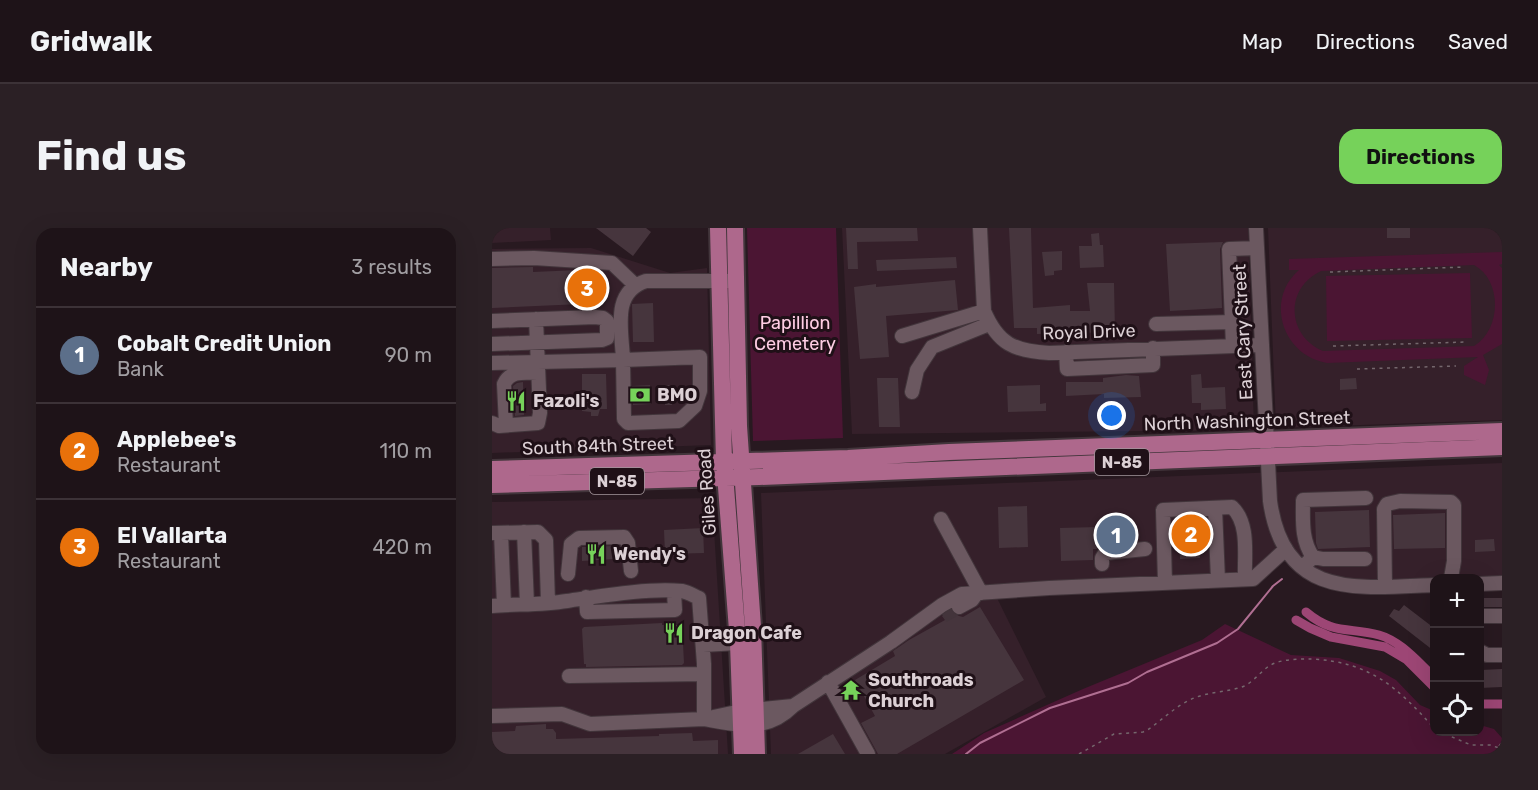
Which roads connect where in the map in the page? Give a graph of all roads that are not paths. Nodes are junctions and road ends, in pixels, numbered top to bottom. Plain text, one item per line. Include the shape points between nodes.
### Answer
1 (718, 228) edge
2 (735, 228) edge
3 (980, 228) edge
4 (1256, 228) edge
5 (1257, 248) junction
6 (492, 259) edge
7 (728, 281) junction
8 (634, 284) junction
9 (987, 317) junction
10 (536, 319) junction
11 (492, 321) edge
12 (1232, 322) junction
13 (1156, 324) dead end
14 (902, 336) dead end
15 (536, 342) junction
16 (492, 344) edge
17 (1261, 345) junction
18 (1233, 346) junction
19 (623, 360) junction
20 (492, 363) edge
21 (537, 367) junction
22 (912, 392) dead end
23 (499, 424) edge
24 (1502, 431) edge
25 (1502, 447) edge
26 (1267, 448) junction
27 (742, 460) junction
28 (492, 468) edge
29 (725, 470) junction
30 (743, 478) junction
31 (492, 485) edge
32 (1366, 498) dead end
33 (1215, 508) junction
34 (941, 519) dead end
35 (524, 532) junction
36 (497, 533) edge
37 (1145, 549) dead end
38 (1286, 549) junction
39 (1365, 559) dead end
40 (1308, 562) junction
41 (1102, 564) dead end
42 (630, 571) dead end
43 (568, 574) dead end
44 (1452, 574) edge
45 (1245, 579) junction
46 (1218, 580) junction
47 (1165, 583) junction
48 (1502, 583) edge
49 (1484, 584) edge
50 (1430, 585) edge
51 (1385, 587) junction
52 (979, 593) junction
53 (548, 602) junction
54 (527, 604) junction
55 (498, 605) edge
56 (959, 607) tunnel mouth
57 (1502, 615) edge
58 (943, 616) tunnel mouth
59 (1484, 616) edge
60 (925, 618) junction
61 (738, 643) junction
62 (703, 645) junction
63 (1484, 654) edge
64 (1502, 655) edge
65 (704, 674) junction
66 (569, 676) dead end
67 (828, 682) junction
68 (492, 716) edge
69 (748, 718) junction
70 (704, 719) junction
71 (742, 754) edge
72 (757, 754) edge
73 (868, 754) edge

1 - 7 main road, Giles Road
2 - 7 main road, Giles Road
3 - 9 street
4 - 5 street, East Cary Street
5 - 12 street via 1229,249
5 - 17 street, East Cary Street
6 - 8 street via 612,263
7 - 8 street
7 - 27 main road, Giles Road
7 - 29 main road, Giles Road
8 - 19 street via 621,307
9 - 14 street
9 - 18 street, Royal Drive via 998,336 1009,345 1029,351
9 - 22 street via 932,347 917,370
10 - 11 street
10 - 15 street
10 - 15 street via 603,318 608,331 607,338 602,340
12 - 13 street
12 - 18 street
15 - 16 street
15 - 21 street
17 - 18 street, Royal Drive
17 - 26 street, East Cary Street
19 - 19 street via 624,419 628,423 679,421 695,406 700,391 700,357
19 - 21 street
20 - 21 street
21 - 23 street via 506,379
21 - 23 street via 538,423
24 - 26 main road, North Washington Street / N-85
25 - 26 main road, North Washington Street / N-85
26 - 27 main road, North Washington Street / N-85 via 949,452
26 - 30 main road, North Washington Street / N-85
26 - 38 street, East Cary Street via 1271,512
27 - 29 main road, South 84th Street / N-85
27 - 30 main road, Giles Road
28 - 29 main road, South 84th Street / N-85
29 - 30 main road, South 84th Street / N-85
29 - 31 main road, South 84th Street / N-85
29 - 61 main road, Giles Road
30 - 69 main road, Giles Road via 753,627
32 - 40 street via 1304,500
33 - 45 street via 1232,507 1243,523
33 - 46 street
33 - 47 street via 1162,510
34 - 52 street
35 - 36 street
35 - 53 street via 538,532 546,540
35 - 54 street
36 - 55 street
37 - 41 street via 1109,552 1103,555
38 - 40 street, East Cary Street
38 - 45 street via 1262,573
39 - 40 street
40 - 51 street, East Cary Street via 1316,576 1337,584
42 - 43 street via 624,537 587,537 571,544
44 - 51 street via 1454,505 1400,501 1387,504 1384,509
45 - 46 street
46 - 47 street
47 - 52 street
48 - 49 street
50 - 51 street, East Cary Street
52 - 56 street
52 - 60 street via 962,594
53 - 54 street
53 - 62 street via 685,591 699,598
54 - 55 street
57 - 59 street
58 - 60 street
60 - 67 street
61 - 62 street
61 - 69 main road, Giles Road
62 - 65 street
63 - 64 street
65 - 66 street
65 - 70 street
67 - 69 street via 782,717
67 - 73 street
68 - 70 street via 562,714 590,724
69 - 70 street
69 - 71 main road, Giles Road
69 - 72 main road, Giles Road

